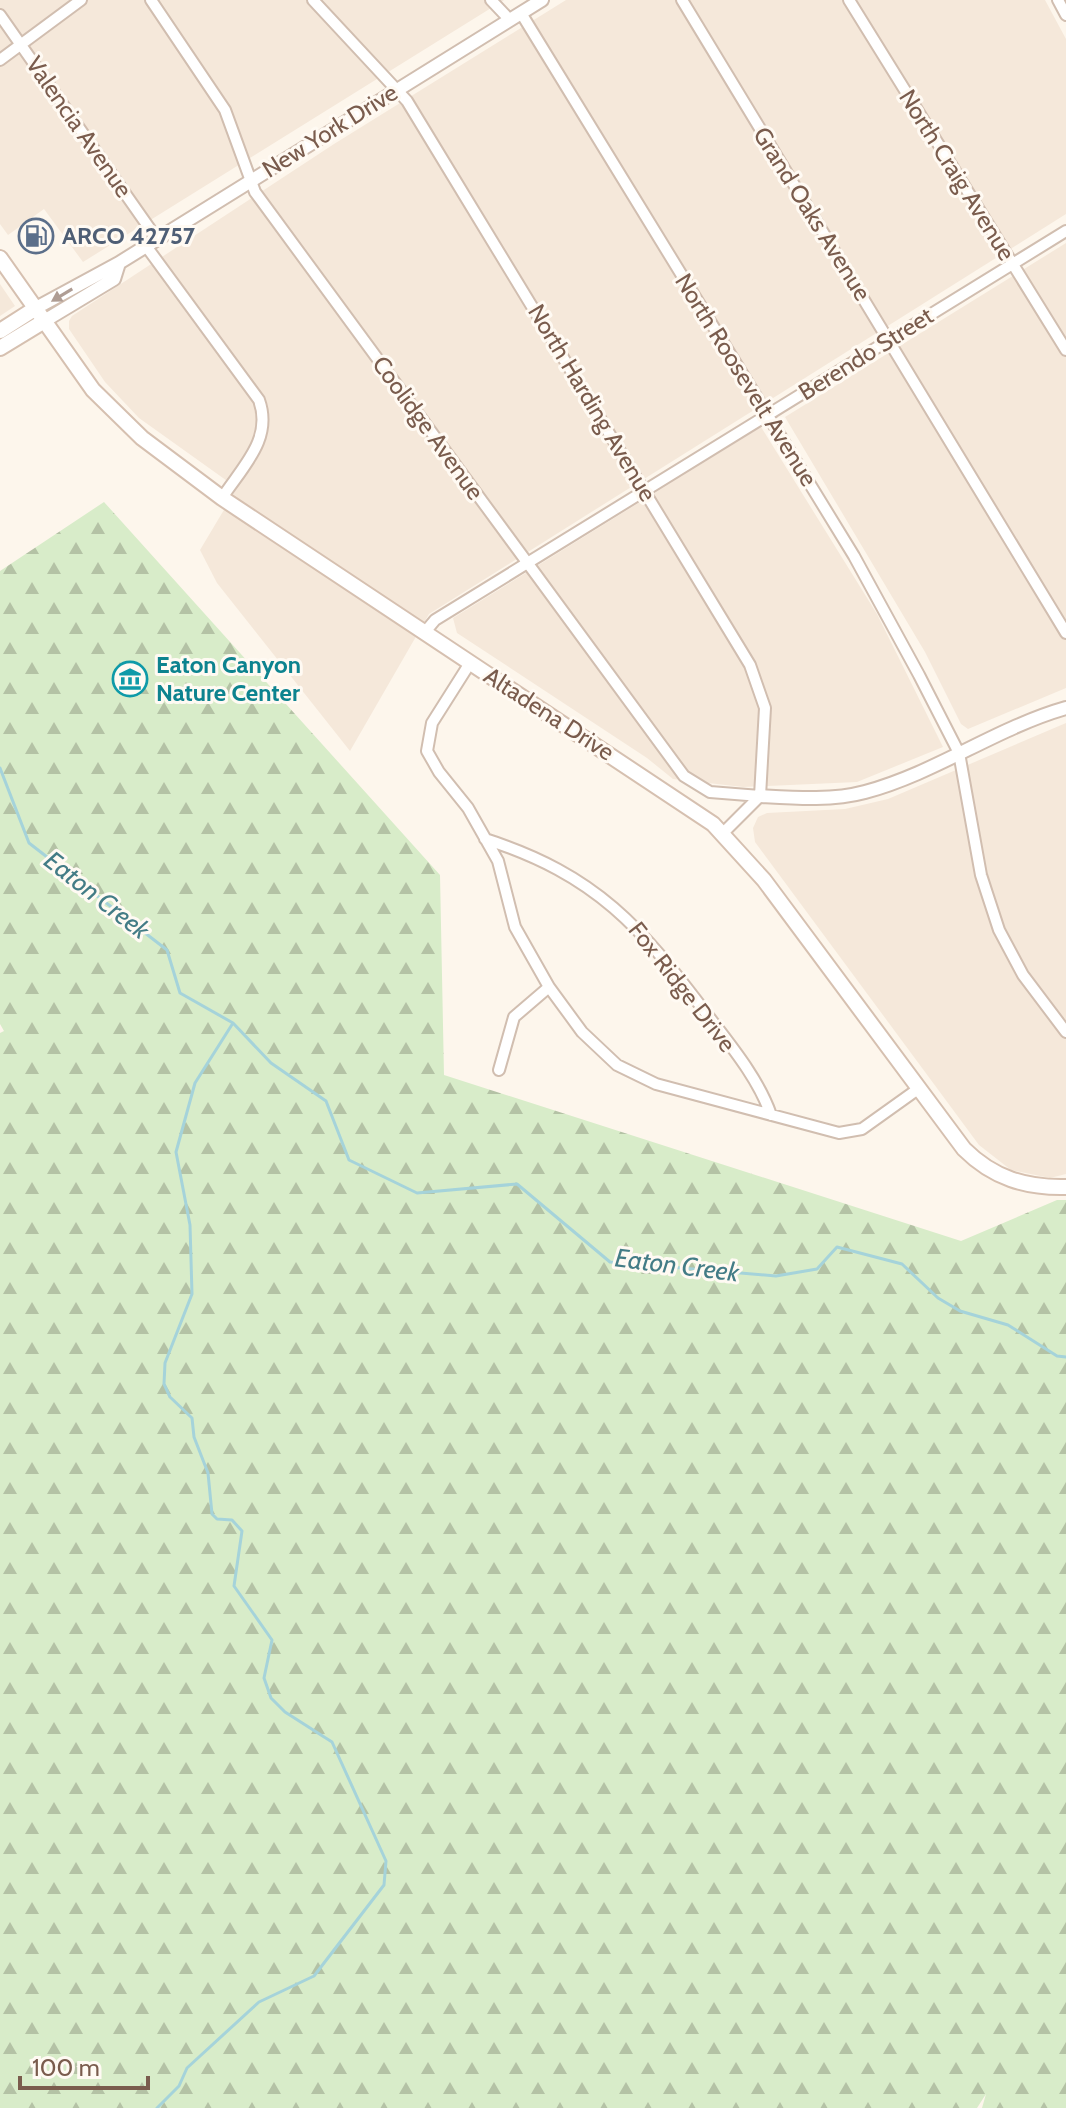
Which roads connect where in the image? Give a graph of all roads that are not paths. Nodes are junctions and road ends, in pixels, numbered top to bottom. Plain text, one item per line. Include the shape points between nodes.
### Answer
1 (81, 0) edge
2 (151, 0) edge
3 (313, 0) edge
4 (491, 0) edge
5 (542, 0) edge
6 (682, 0) edge
7 (849, 0) edge
8 (1058, 0) edge
9 (0, 15) edge
10 (1066, 15) edge
11 (515, 16) junction
12 (22, 45) junction
13 (0, 60) edge
14 (397, 90) junction
15 (252, 180) junction
16 (1066, 231) edge
17 (152, 243) junction
18 (0, 258) edge
19 (1013, 264) junction
20 (41, 314) junction
21 (0, 331) edge
22 (890, 339) junction
23 (0, 348) edge
24 (1066, 350) edge
25 (768, 415) junction
26 (646, 491) junction
27 (222, 498) junction
28 (528, 564) junction
29 (425, 632) junction
30 (1066, 633) edge
31 (470, 663) junction
32 (1066, 708) edge
33 (959, 753) junction
34 (760, 796) junction
35 (723, 833) junction
36 (485, 839) junction
37 (549, 987) junction
38 (1066, 1032) edge
39 (499, 1070) dead end
40 (918, 1089) junction
41 (771, 1115) junction
42 (1066, 1187) edge

1 - 12 street
2 - 15 street, Coolidge Avenue via 225,110
3 - 14 street, North Harding Avenue
4 - 11 street, North Roosevelt Avenue
5 - 11 street, New York Drive
6 - 22 street, Grand Oaks Avenue
7 - 19 street, North Craig Avenue
8 - 10 street
9 - 12 street, Valencia Avenue
11 - 14 street, New York Drive
11 - 25 street, North Roosevelt Avenue
12 - 13 street
12 - 17 street, Valencia Avenue
14 - 15 street, New York Drive
14 - 26 street, North Harding Avenue
15 - 17 street, New York Drive
15 - 28 street, Coolidge Avenue via 255,192
16 - 19 street, Berendo Street
17 - 20 street, New York Drive
17 - 27 street, Valencia Avenue via 264,415 261,440
18 - 20 main road, Altadena Drive
19 - 22 street, Berendo Street
19 - 24 street, North Craig Avenue
20 - 21 main road, New York Drive
20 - 23 main road, New York Drive
20 - 27 main road, Altadena Drive via 93,390
22 - 25 street, Berendo Street
22 - 30 street, Grand Oaks Avenue
25 - 26 street, Berendo Street
25 - 33 street, North Roosevelt Avenue via 854,556
26 - 28 street, Berendo Street
26 - 34 street, North Harding Avenue via 750,665 765,708
27 - 29 main road, Altadena Drive
28 - 29 street, Berendo Street via 435,620
28 - 34 street, Coolidge Avenue via 684,776 710,792
29 - 31 main road, Altadena Drive
31 - 35 main road, Altadena Drive
31 - 36 street via 432,723 427,751
32 - 33 street
33 - 34 street via 863,792
33 - 38 street, North Roosevelt Avenue via 981,875 995,918 1023,975
34 - 35 street
35 - 40 main road, Altadena Drive via 764,880
36 - 37 street via 498,861 515,927
36 - 41 street, Fox Ridge Drive via 534,854 636,924 732,1048
37 - 39 street via 514,1017
37 - 41 street via 582,1032 617,1065 656,1084
40 - 41 street via 850,1133 822,1131
40 - 42 main road, Altadena Drive via 964,1149 989,1169 1024,1185

